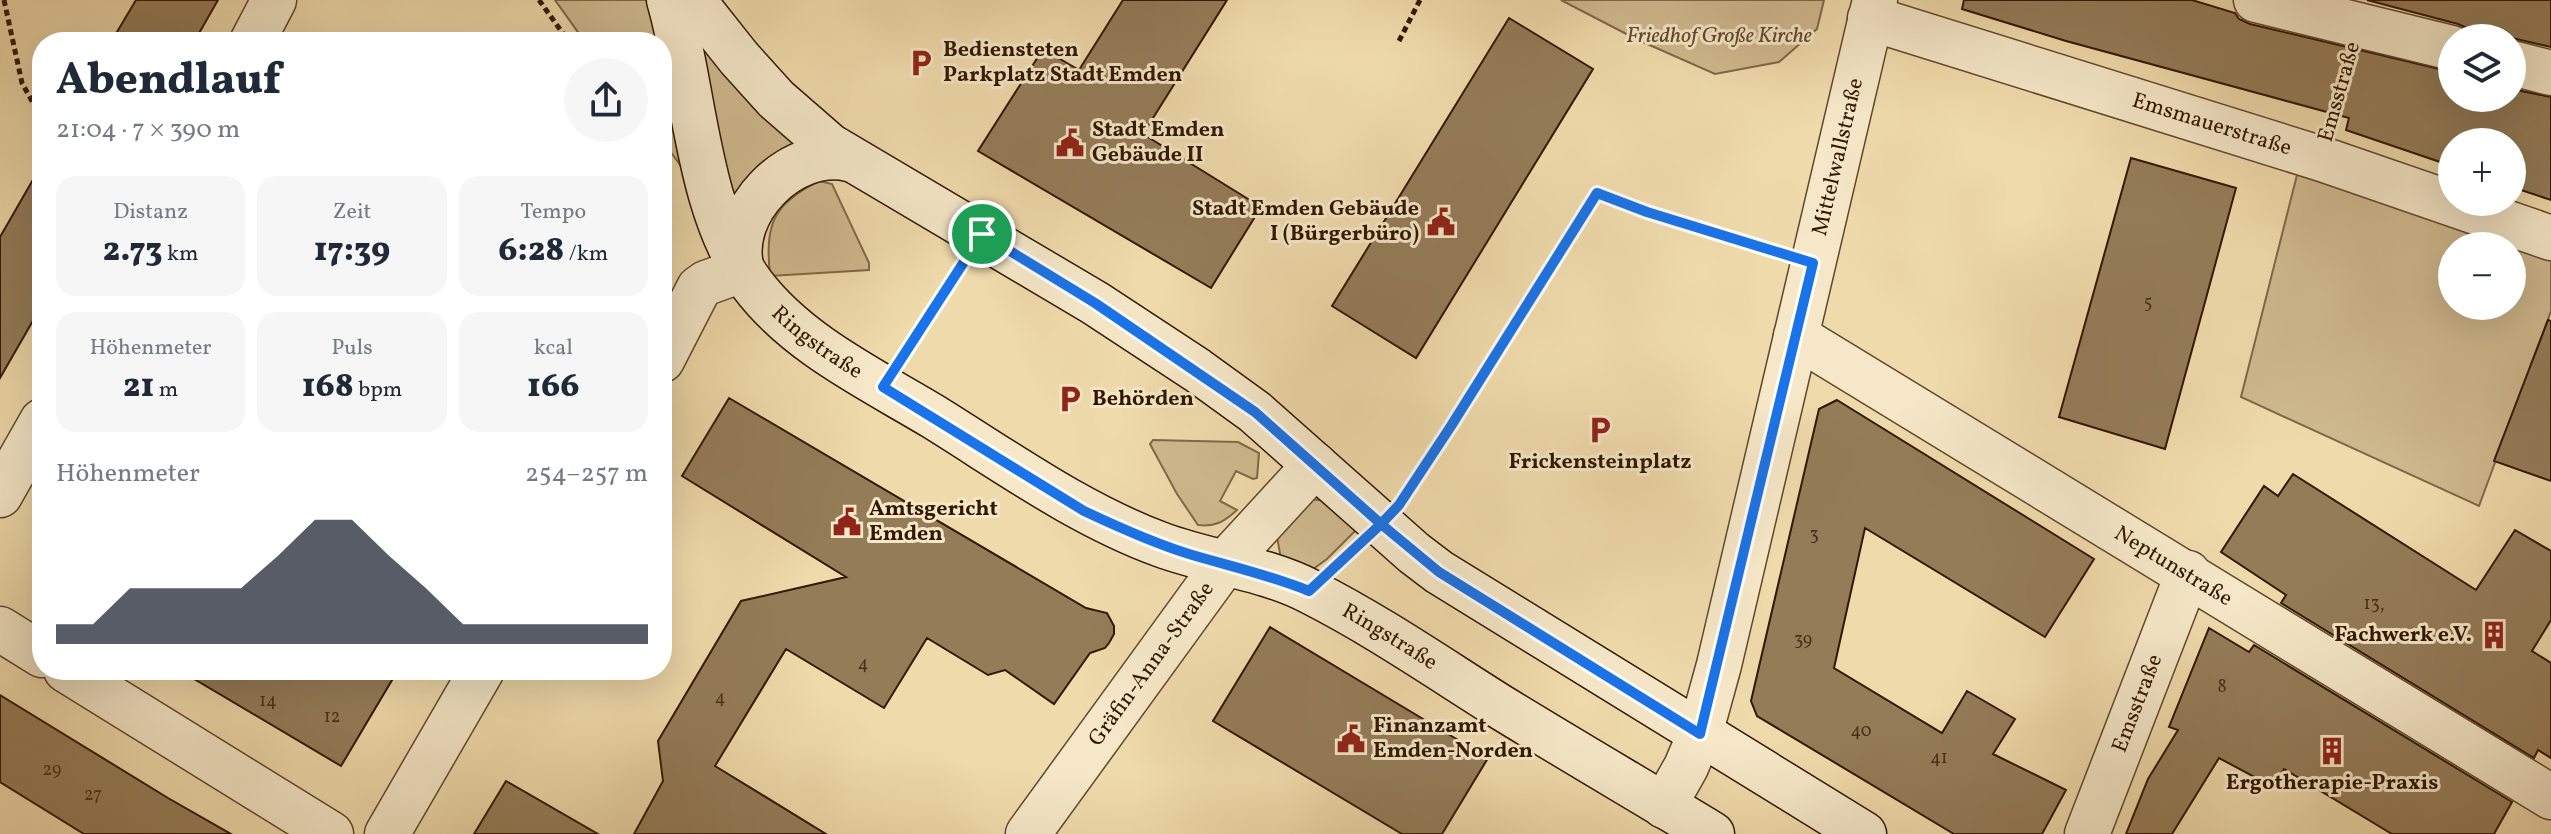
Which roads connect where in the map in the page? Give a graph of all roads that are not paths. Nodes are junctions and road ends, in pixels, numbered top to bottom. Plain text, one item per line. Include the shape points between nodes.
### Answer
1 (274, 0) edge
2 (669, 0) edge
3 (693, 0) edge
4 (2256, 0) edge
5 (1872, 9) edge
6 (2346, 15) edge
7 (257, 32) edge
8 (2438, 44) edge
9 (2526, 67) edge
10 (2551, 73) edge
11 (849, 159) junction
12 (2551, 238) edge
13 (742, 270) junction
14 (678, 290) edge
15 (672, 316) edge
16 (1796, 336) junction
17 (32, 439) edge
18 (1315, 465) junction
19 (0, 495) edge
20 (1225, 563) junction
21 (2188, 573) junction
22 (0, 629) edge
23 (32, 649) edge
24 (82, 680) edge
25 (476, 680) edge
26 (1700, 734) junction
27 (2551, 797) edge
28 (1664, 806) junction
29 (331, 834) edge
30 (387, 834) edge
31 (1028, 834) edge
32 (1712, 834) edge
33 (1864, 834) edge
34 (2087, 834) edge

1 - 7 street
2 - 13 street, Ringstraße via 715,207
3 - 11 street via 776,99
4 - 6 street
5 - 12 street, Emsmauerstraße
5 - 16 street, Mittelwallstraße
6 - 8 street
9 - 10 street
11 - 13 street via 829,156 805,162 765,192 740,239
11 - 18 street via 1095,303 1255,412
13 - 14 street
13 - 20 street, Ringstraße via 790,325 1084,511 1161,545
14 - 15 street
16 - 21 street, Neptunstraße
16 - 26 street, Mittelwallstraße
17 - 19 street
18 - 20 street, Gräfin-Anna-Straße
18 - 26 street via 1439,572
20 - 28 street, Ringstraße via 1309,591
20 - 31 street, Gräfin-Anna-Straße
21 - 27 street, Neptunstraße
21 - 34 street, Emsstraße
22 - 23 street
24 - 29 street
25 - 30 street
26 - 28 street
26 - 33 street
28 - 32 street, Ringstraße

